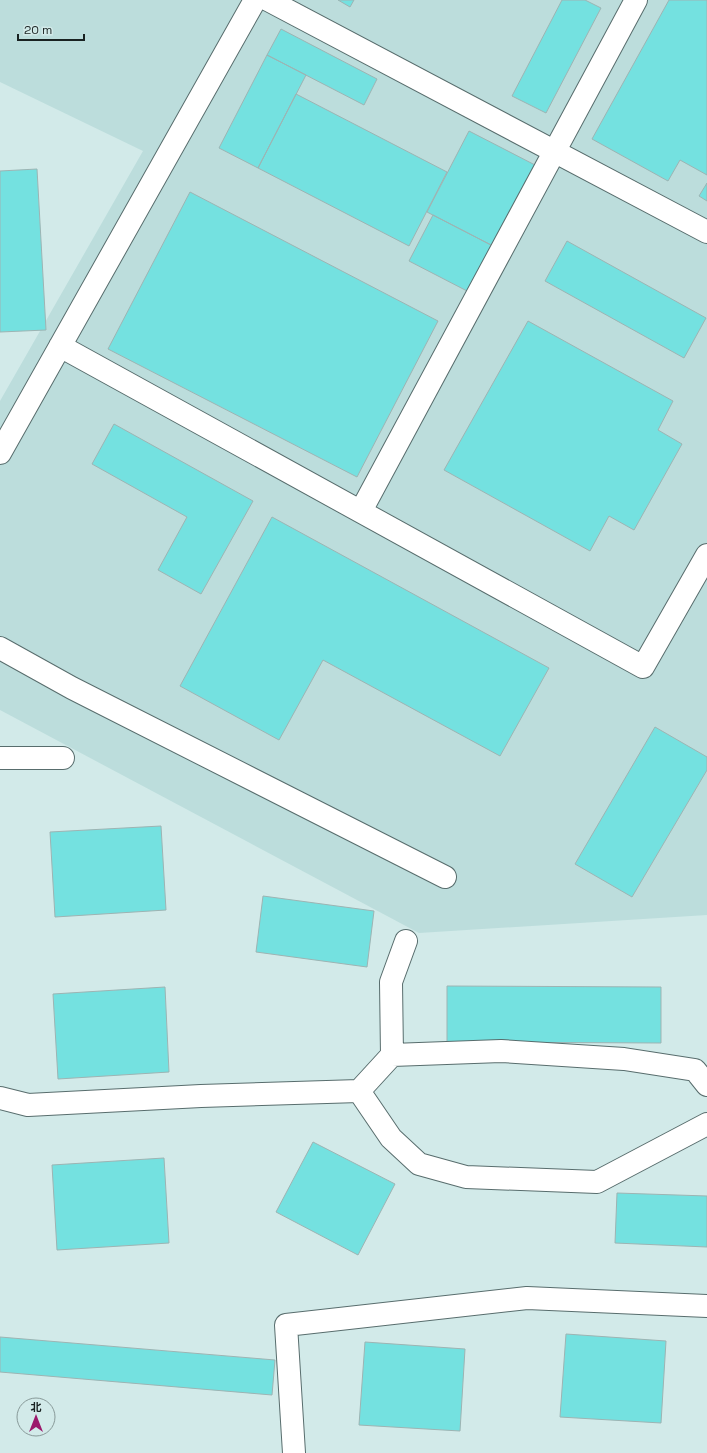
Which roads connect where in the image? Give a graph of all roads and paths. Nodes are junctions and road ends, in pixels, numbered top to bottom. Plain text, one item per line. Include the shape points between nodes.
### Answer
1 (255, 0) edge
2 (268, 0) edge
3 (636, 0) edge
4 (556, 152) junction
5 (707, 232) edge
6 (60, 346) junction
7 (0, 453) edge
8 (361, 511) junction
9 (707, 554) edge
10 (0, 648) edge
11 (0, 758) edge
12 (63, 758) dead end
13 (445, 877) dead end
14 (406, 941) dead end
15 (392, 1055) junction
16 (707, 1085) edge
17 (359, 1091) junction
18 (0, 1098) edge
19 (707, 1124) edge
20 (707, 1306) edge
21 (294, 1453) edge

1 - 6 street
2 - 4 street
3 - 4 street
4 - 5 street
4 - 8 street
6 - 7 street
6 - 8 street
8 - 9 street via 644,667
10 - 13 street via 79,692
11 - 12 street
14 - 15 street via 391,982
15 - 16 street via 502,1050 624,1059 695,1070
15 - 17 street
17 - 18 street via 28,1105
17 - 19 street via 391,1138 419,1164 466,1177 597,1182
20 - 21 street via 527,1298 286,1325

